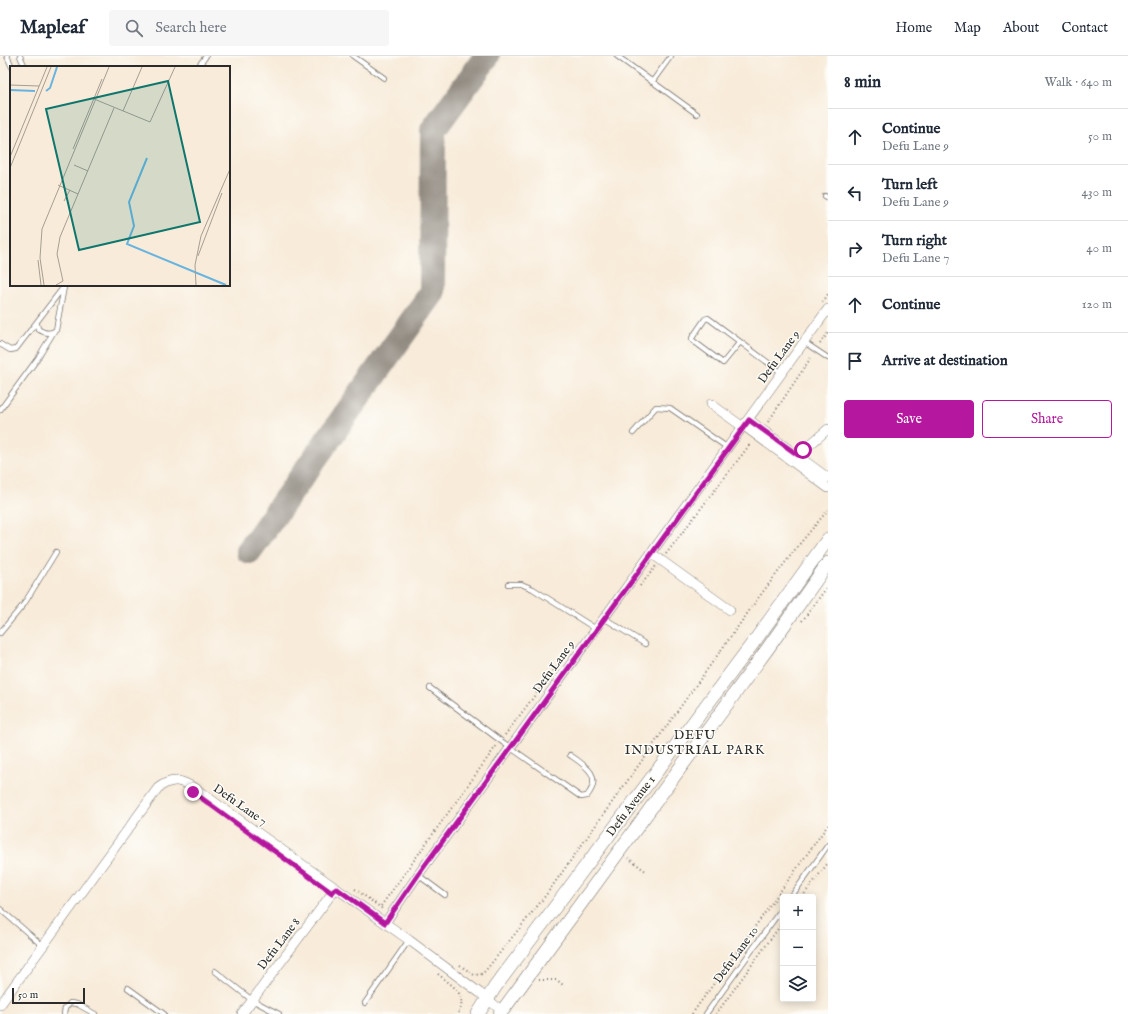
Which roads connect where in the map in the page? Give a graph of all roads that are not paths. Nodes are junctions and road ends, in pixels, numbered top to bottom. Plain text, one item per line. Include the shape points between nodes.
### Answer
1 (7, 56) edge
2 (20, 56) edge
3 (206, 56) edge
4 (353, 56) edge
5 (617, 56) edge
6 (671, 56) edge
7 (12, 66) edge
8 (25, 66) edge
9 (199, 66) edge
10 (384, 78) dead end
11 (652, 82) junction
12 (697, 114) dead end
13 (64, 286) edge
14 (65, 286) edge
15 (828, 309) edge
16 (37, 324) junction
17 (53, 333) junction
18 (740, 342) junction
19 (804, 342) junction
20 (0, 344) edge
21 (828, 358) edge
22 (782, 373) junction
23 (711, 404) dead end
24 (0, 410) edge
25 (745, 424) junction
26 (828, 429) edge
27 (633, 433) dead end
28 (728, 448) junction
29 (798, 455) junction
30 (828, 478) edge
31 (828, 488) edge
32 (828, 539) edge
33 (56, 552) dead end
34 (652, 554) junction
35 (828, 563) edge
36 (508, 584) dead end
37 (730, 610) dead end
38 (604, 618) junction
39 (596, 629) junction
40 (0, 633) edge
41 (645, 644) dead end
42 (430, 688) dead end
43 (510, 748) junction
44 (570, 755) dead end
45 (828, 845) edge
46 (418, 875) junction
47 (336, 888) junction
48 (793, 894) edge
49 (446, 895) dead end
50 (0, 909) edge
51 (780, 912) edge
52 (388, 919) junction
53 (409, 940) junction
54 (43, 946) junction
55 (215, 971) dead end
56 (128, 988) dead end
57 (487, 998) junction
58 (252, 1000) junction
59 (365, 1003) dead end
60 (0, 1005) edge
61 (501, 1012) edge
62 (708, 1013) edge
63 (64, 1014) edge
64 (95, 1014) edge
65 (164, 1014) edge
66 (242, 1014) edge
67 (279, 1014) edge
68 (478, 1014) edge

1 - 7 lane
2 - 8 lane
3 - 9 lane
4 - 10 lane
5 - 11 lane
6 - 11 lane
11 - 12 lane
13 - 16 lane
14 - 17 lane via 58,326
15 - 19 street, Defu Lane 9
16 - 17 lane via 42,331
16 - 20 lane via 16,350 10,350
17 - 24 lane
18 - 18 lane via 708,318 692,338 723,363
18 - 22 lane
19 - 21 lane
19 - 22 street, Defu Lane 9
22 - 25 street, Defu Lane 9
23 - 25 street
25 - 28 street, Defu Lane 9
25 - 29 street
25 - 31 street
26 - 29 street
27 - 28 lane via 656,407 664,407 670,408
28 - 34 street, Defu Lane 9
29 - 30 street
32 - 57 main road, Defu Avenue 1
33 - 40 lane via 24,604
34 - 37 street
34 - 38 street, Defu Lane 9
35 - 61 main road, Defu Avenue 1
36 - 39 lane via 521,584 534,589
38 - 39 street, Defu Lane 9
38 - 41 lane
39 - 43 street, Defu Lane 9
42 - 43 lane
43 - 44 lane via 581,797 587,796 594,783 593,774
43 - 46 street, Defu Lane 9
45 - 48 lane
46 - 49 lane
46 - 52 street, Defu Lane 9
47 - 52 street, Defu Lane 7
47 - 54 street, Defu Lane 7 via 196,789 185,782 173,779 158,788
47 - 58 street, Defu Lane 8
50 - 54 lane
51 - 62 lane, Defu Lane 10
52 - 53 street, Defu Lane 7
53 - 57 street, Defu Lane 7
53 - 59 lane
54 - 60 street, Defu Lane 7
55 - 58 lane
56 - 65 lane
57 - 61 street, Defu Lane 7
57 - 68 main road, Defu Avenue 1
58 - 66 street, Defu Lane 8
58 - 67 lane
63 - 64 lane via 70,1003

